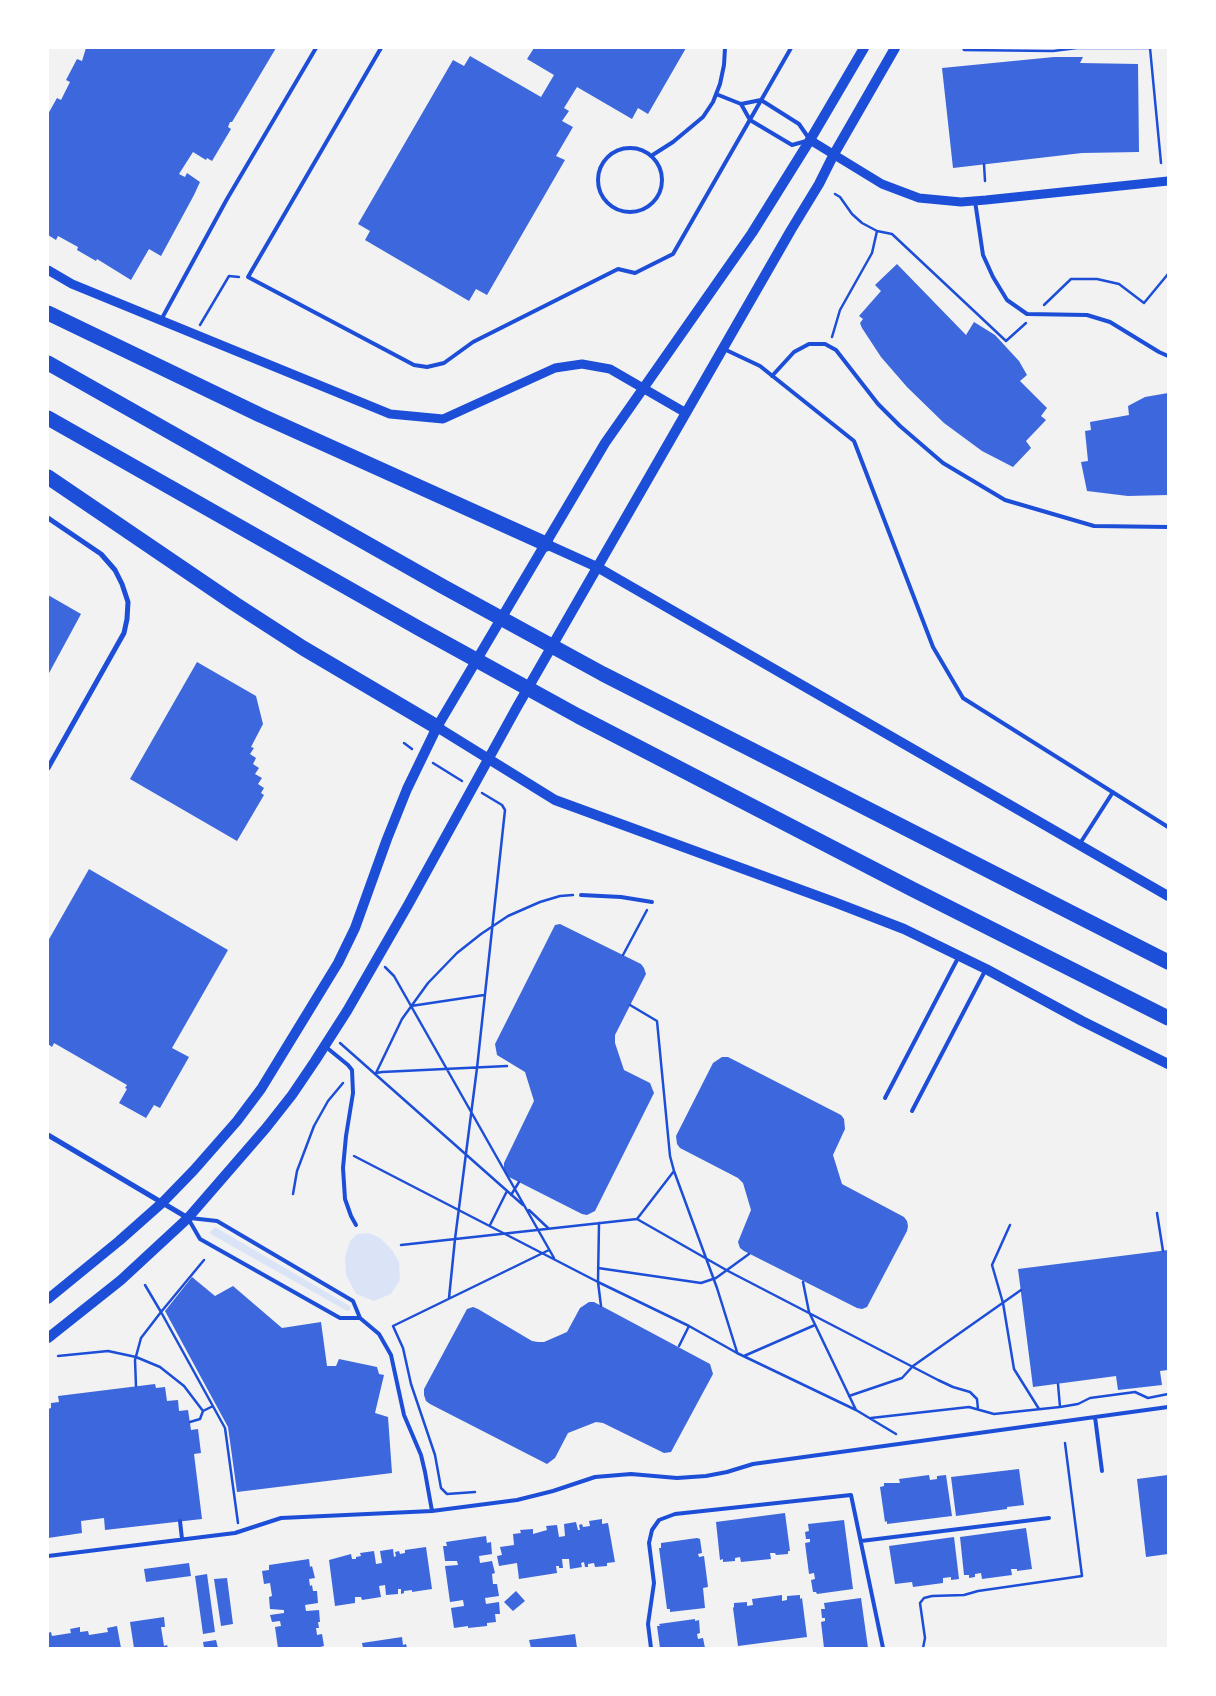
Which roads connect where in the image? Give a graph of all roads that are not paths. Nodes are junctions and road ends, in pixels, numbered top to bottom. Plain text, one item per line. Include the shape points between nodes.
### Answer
1 (316, 48) edge
2 (381, 48) edge
3 (725, 48) edge
4 (791, 48) edge
5 (864, 48) edge
6 (895, 48) edge
7 (716, 94) junction
8 (761, 100) junction
9 (741, 104) junction
10 (750, 120) junction
11 (810, 140) junction
12 (834, 154) junction
13 (651, 156) junction
14 (1168, 181) edge
15 (975, 201) junction
16 (48, 270) edge
17 (48, 313) edge
18 (161, 320) junction
19 (723, 348) junction
20 (1168, 356) edge
21 (48, 363) edge
22 (772, 376) junction
23 (643, 387) junction
24 (686, 412) junction
25 (48, 418) edge
26 (48, 477) edge
27 (48, 518) edge
28 (1168, 527) edge
29 (546, 544) junction
30 (597, 567) junction
31 (437, 727) junction
32 (488, 759) junction
33 (48, 768) edge
34 (1113, 792) junction
35 (1168, 828) edge
36 (1079, 845) junction
37 (582, 895) road end
38 (1168, 896) edge
39 (652, 902) road end
40 (959, 956) junction
41 (1168, 962) edge
42 (986, 969) junction
43 (1168, 1018) edge
44 (325, 1046) junction
45 (1168, 1064) edge
46 (885, 1098) dead end
47 (912, 1111) dead end
48 (48, 1135) edge
49 (163, 1202) junction
50 (188, 1218) junction
51 (356, 1225) dead end
52 (48, 1299) edge
53 (360, 1318) junction
54 (48, 1338) edge
55 (1168, 1407) edge
56 (1095, 1417) junction
57 (1102, 1471) dead end
58 (432, 1511) junction
59 (1050, 1518) dead end
60 (180, 1522) dead end
61 (182, 1539) junction
62 (861, 1541) junction
63 (48, 1556) edge
64 (651, 1648) edge
65 (884, 1648) edge

1 - 18 lane
2 - 10 lane via 248,277 414,365 428,367 444,363 473,342 618,269 635,273 673,254
3 - 7 lane
4 - 8 lane
5 - 11 main road
6 - 12 main road
7 - 9 lane
7 - 13 lane via 704,117
8 - 9 lane
8 - 10 lane
8 - 11 lane via 799,124
9 - 10 lane
10 - 11 lane via 792,145
11 - 12 street
11 - 23 main road via 752,233
12 - 15 street via 882,184 919,198
12 - 19 main road
13 - 13 lane via 633,148 620,150 608,157 601,168 599,180 602,194 610,204 634,212 652,203 660,192 662,179 659,166
14 - 15 street
15 - 20 lane via 983,255 1007,300 1027,314 1087,315 1110,322
16 - 18 street via 72,284
17 - 29 highway
18 - 23 street via 390,414 443,419 555,368 582,364 610,369
19 - 22 lane via 760,366
19 - 24 main road
21 - 41 highway via 603,674
22 - 28 lane via 794,352 809,344 825,344 836,350 878,404 900,426 943,462 1005,500 1094,526
22 - 34 lane via 854,441 933,648 963,698
23 - 24 street
23 - 29 main road via 605,443
24 - 30 main road
25 - 43 highway via 578,716
26 - 31 highway via 303,648
27 - 33 street via 101,554 115,570 128,602 124,633
29 - 30 main road
29 - 31 main road
30 - 32 main road
30 - 36 main road
31 - 32 main road
31 - 49 main road via 407,789 361,914 338,963 261,1089 231,1128
32 - 40 main road via 555,800 852,908
32 - 44 main road
34 - 35 lane
34 - 36 lane
36 - 38 main road
37 - 39 lane
40 - 42 main road
40 - 46 lane
42 - 45 main road
42 - 47 lane
44 - 50 main road via 266,1128
44 - 51 lane via 348,1065 352,1073 353,1093 343,1174 345,1199
48 - 49 street
49 - 50 street
49 - 52 main road
50 - 53 lane via 200,1239 340,1318
50 - 53 lane via 224,1224 353,1301
50 - 54 main road via 121,1280
53 - 58 lane via 379,1334 391,1355 404,1415 421,1456
55 - 56 lane
56 - 57 lane
56 - 58 lane via 752,1464 688,1478 631,1474 595,1477 526,1499
58 - 61 lane via 281,1518 240,1531
59 - 62 lane
60 - 61 lane
61 - 63 lane
62 - 64 lane via 851,1495 666,1516 652,1530 649,1543 654,1583 648,1624
62 - 65 lane

